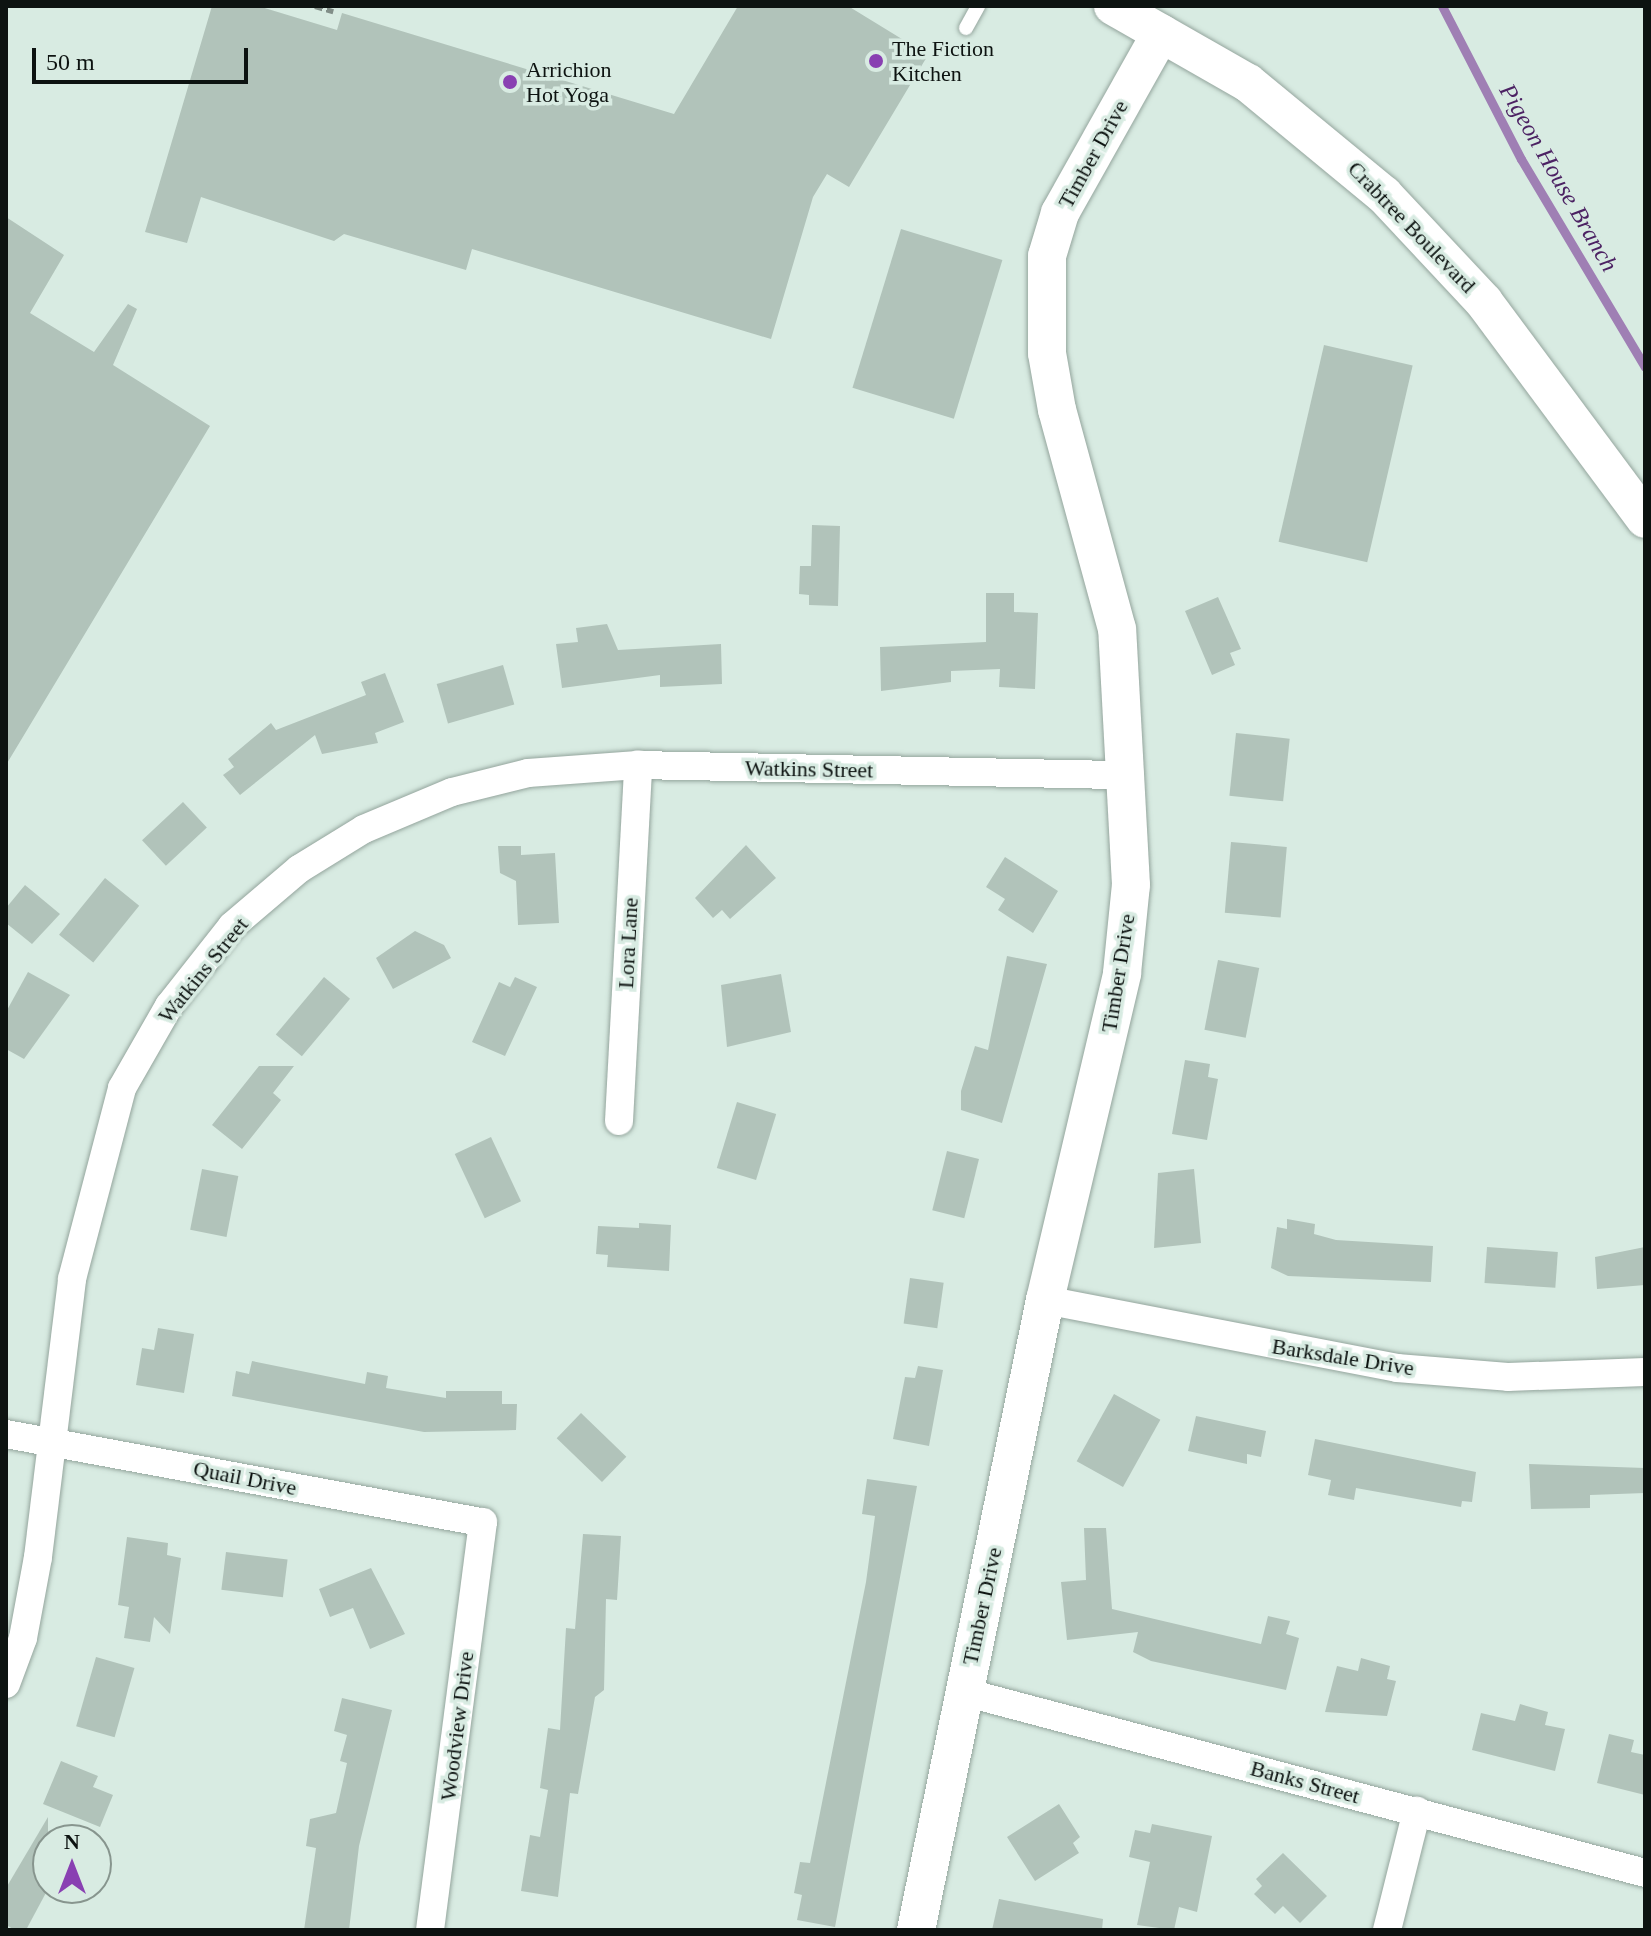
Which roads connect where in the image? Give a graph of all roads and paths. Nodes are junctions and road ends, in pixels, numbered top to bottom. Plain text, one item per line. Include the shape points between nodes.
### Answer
1 (315, 6) edge
2 (978, 6) edge
3 (1113, 6) edge
4 (333, 11) dead end
5 (966, 28) dead end
6 (1161, 33) junction
7 (1645, 519) edge
8 (638, 765) junction
9 (1130, 775) junction
10 (619, 1121) dead end
11 (1045, 1300) junction
12 (1645, 1372) edge
13 (6, 1434) edge
14 (54, 1442) junction
15 (483, 1522) joint
16 (6, 1684) edge
17 (964, 1692) junction
18 (1417, 1811) junction
19 (1645, 1873) edge
20 (430, 1930) edge
21 (916, 1930) edge
22 (1387, 1930) edge

1 - 4 path
2 - 5 lane
3 - 6 street, Crabtree Boulevard
6 - 7 street, Crabtree Boulevard via 1285,109 1438,249
6 - 9 street, Timber Drive via 1060,213 1045,290 1057,410 1117,629
8 - 9 street, Watkins Street
8 - 10 street, Lora Lane
8 - 14 street, Watkins Street via 528,773 452,792 364,829 299,869 232,926 169,1006 122,1088 72,1279
9 - 11 street, Timber Drive via 1122,973
11 - 12 street, Barksdale Drive via 1397,1368 1508,1377
11 - 17 street, Timber Drive
13 - 14 street, Quail Drive
14 - 15 street, Quail Drive
14 - 16 street, Watkins Street via 23,1638
15 - 20 street, Woodview Drive
17 - 18 street, Banks Street
17 - 21 street, Timber Drive
18 - 19 street, Banks Street
18 - 22 street

